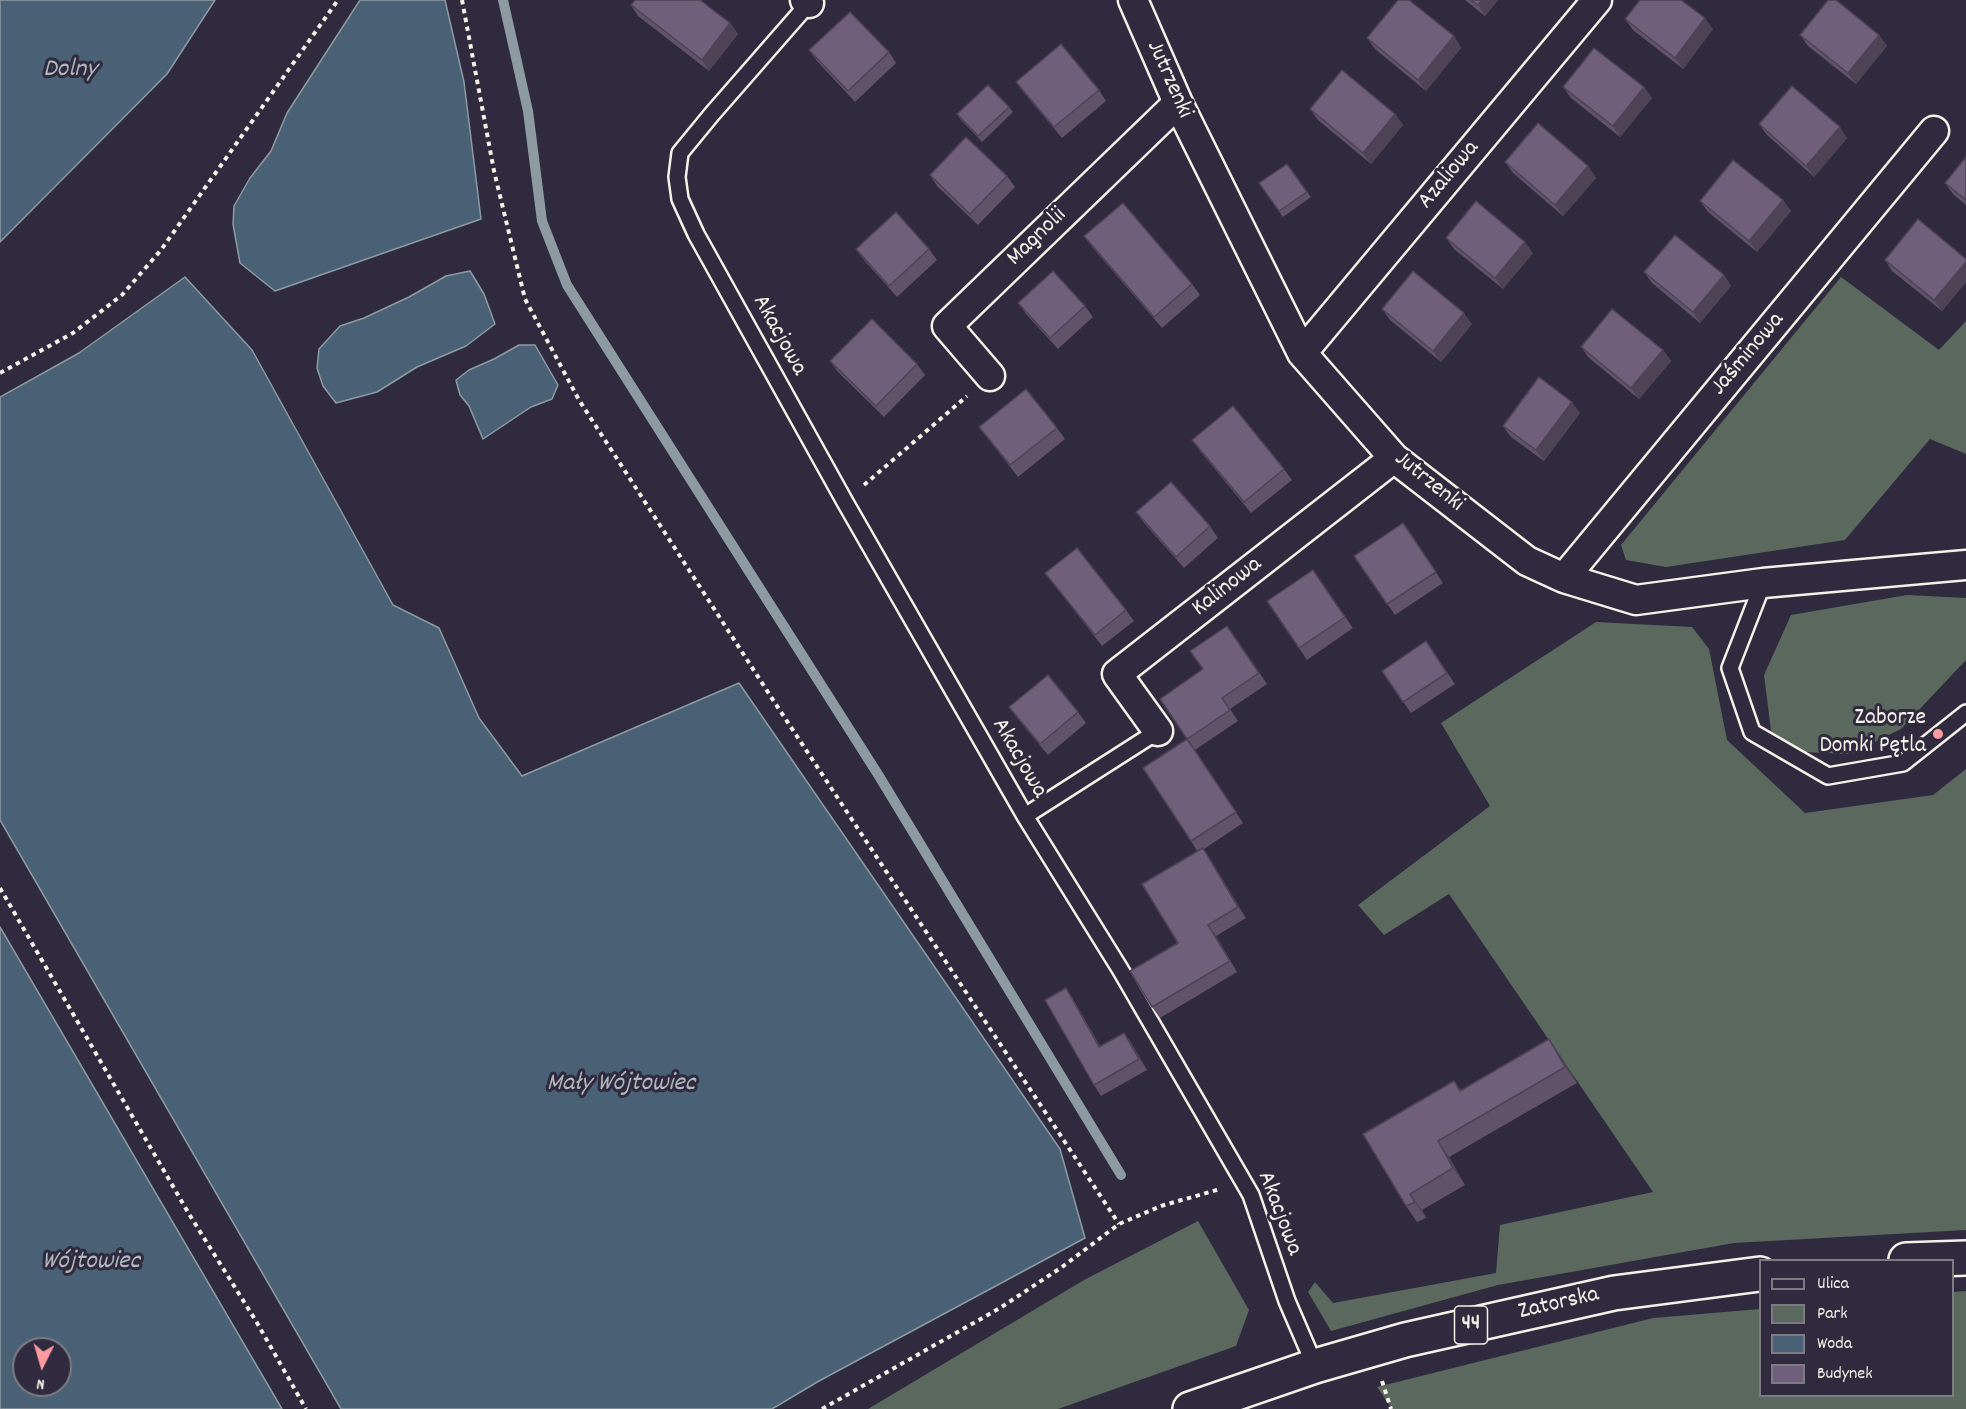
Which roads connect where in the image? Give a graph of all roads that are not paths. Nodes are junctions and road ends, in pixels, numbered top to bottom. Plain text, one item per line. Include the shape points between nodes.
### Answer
1 (1597, 0) edge
2 (807, 2) edge
3 (1136, 2) edge
4 (1178, 103) junction
5 (1934, 131) dead end
6 (1302, 352) junction
7 (990, 376) road end
8 (1394, 458) junction
9 (1966, 565) edge
10 (1564, 579) junction
11 (1763, 584) junction
12 (1966, 712) edge
13 (1158, 731) joint
14 (1025, 816) junction
15 (1966, 1258) edge
16 (1936, 1259) edge
17 (1759, 1275) edge
18 (1315, 1366) junction
19 (1190, 1409) edge

1 - 6 street, Azaliowa
2 - 14 lane, Akacjowa via 680,153 680,199 845,502
3 - 4 street, Jutrzenki
4 - 6 street, Jutrzenki
4 - 7 street, Magnolii via 946,326
5 - 10 street, Jaśminowa
6 - 8 street, Jutrzenki
8 - 10 street, Jutrzenki via 1527,561
8 - 13 street, Kalinowa via 1117,674
9 - 11 street, Jutrzenki
10 - 11 street, Jutrzenki via 1636,600
11 - 12 lane via 1730,668 1752,732 1828,776 1903,763
13 - 14 lane
14 - 18 lane, Akacjowa via 1244,1182
15 - 16 main road
17 - 18 main road, Zatorska / 44 via 1614,1293 1405,1340
18 - 19 main road, Zatorska / 44

